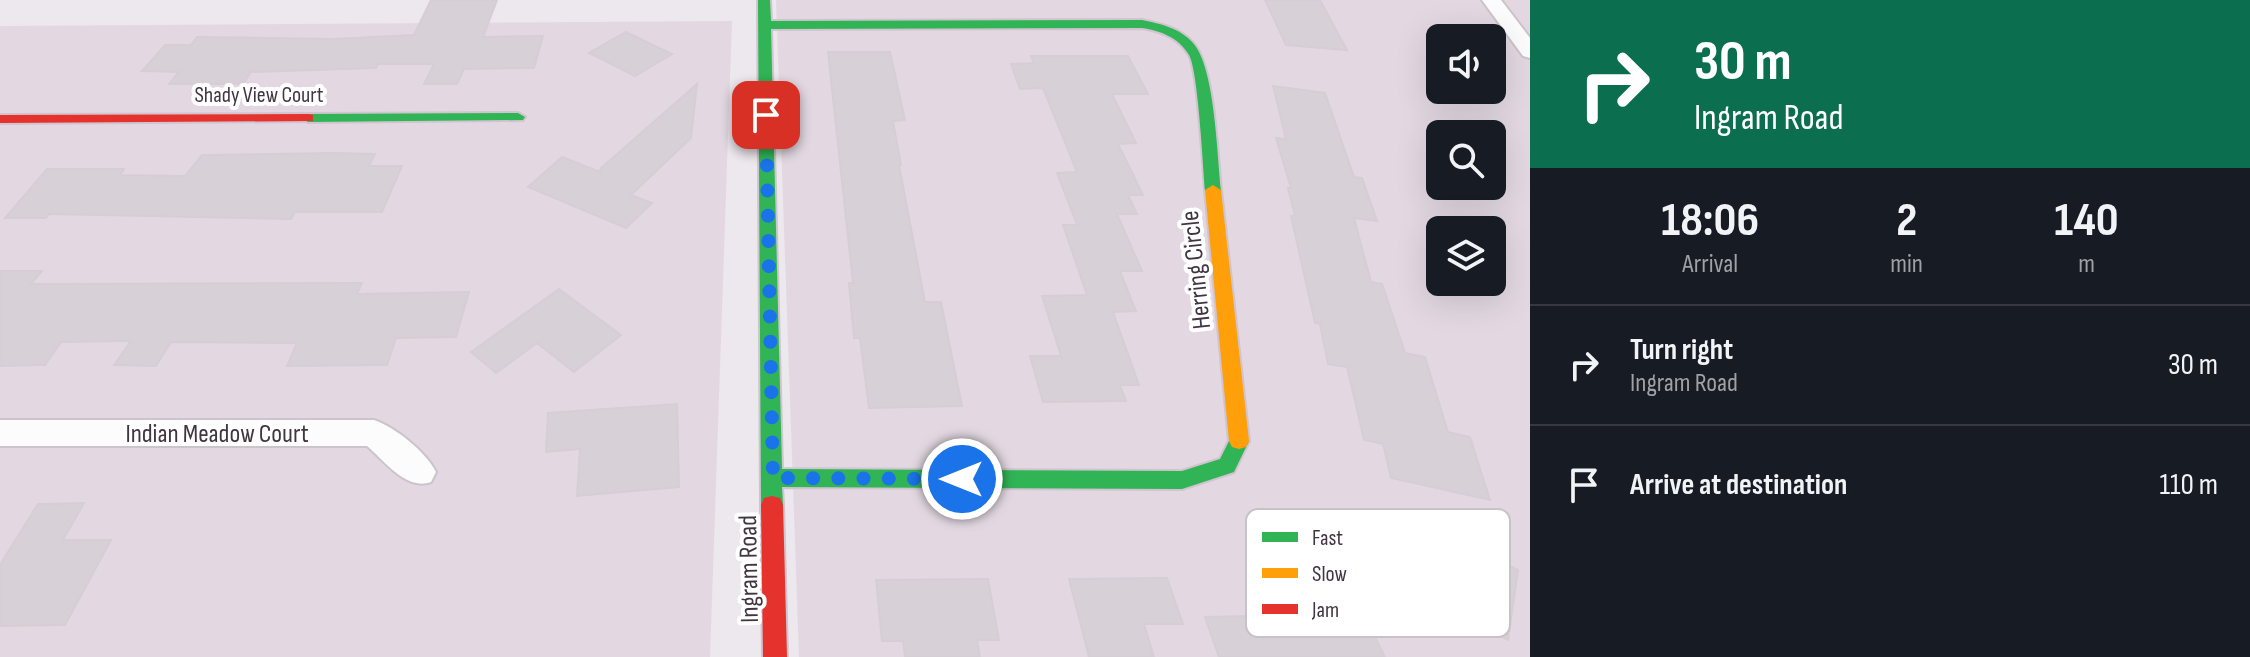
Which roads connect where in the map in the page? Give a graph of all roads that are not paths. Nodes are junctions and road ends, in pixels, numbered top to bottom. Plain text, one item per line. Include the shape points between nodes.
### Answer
1 (764, 0) edge
2 (1491, 0) edge
3 (765, 25) junction
4 (1530, 52) edge
5 (518, 117) dead end
6 (0, 119) edge
7 (0, 433) edge
8 (420, 472) dead end
9 (773, 478) junction
10 (775, 657) edge

1 - 3 street, Ingram Road
2 - 4 street
3 - 9 street, Ingram Road
3 - 9 street, Herring Circle via 1142,24 1189,39 1199,61 1239,441 1227,466 1182,480
5 - 6 street, Shady View Court
7 - 8 street, Indian Meadow Court via 374,433
9 - 10 street, Ingram Road

